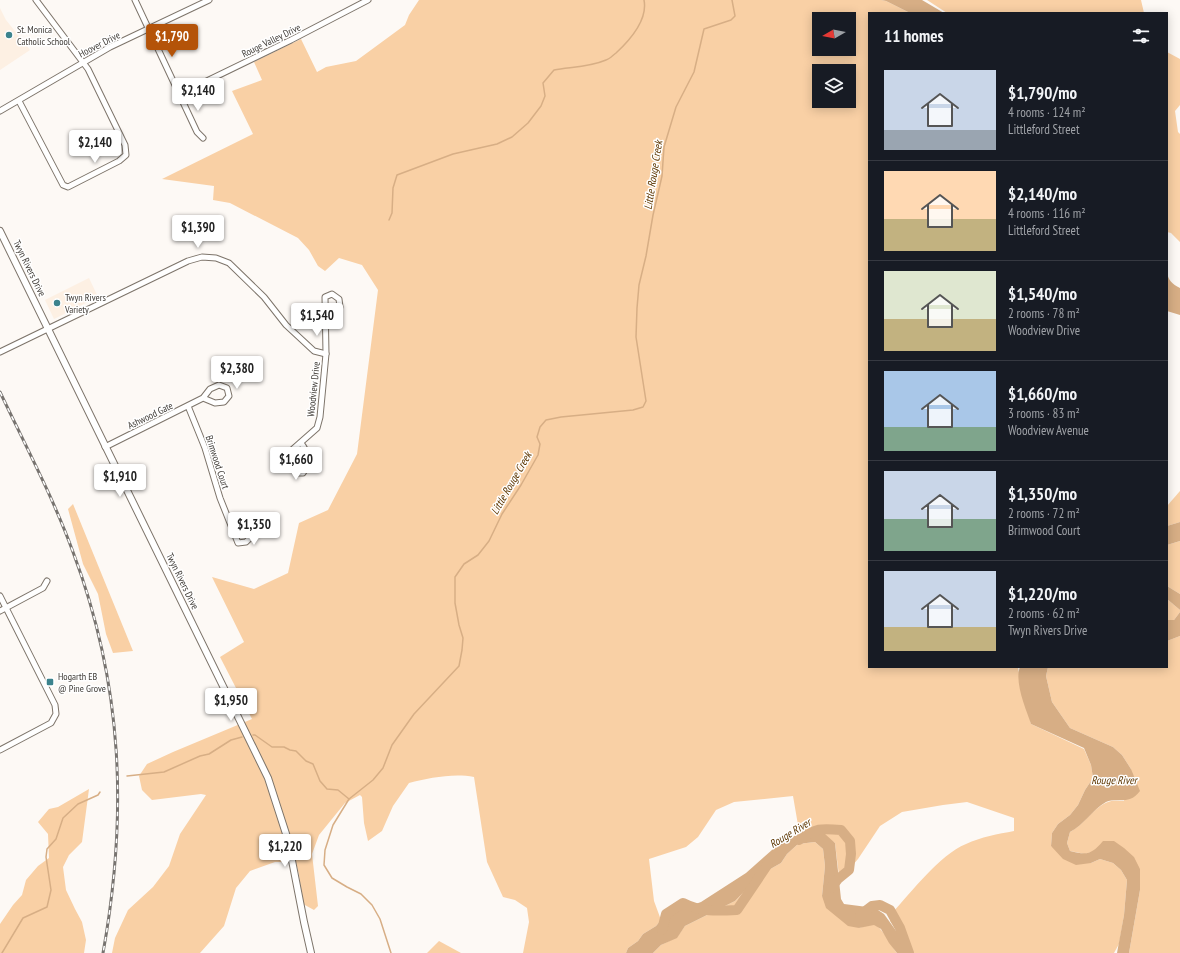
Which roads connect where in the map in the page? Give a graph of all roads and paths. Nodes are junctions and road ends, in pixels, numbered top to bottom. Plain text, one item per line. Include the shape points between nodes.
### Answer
1 (36, 0) edge
2 (135, 0) edge
3 (209, 0) edge
4 (368, 0) edge
5 (148, 30) junction
6 (83, 62) junction
7 (180, 94) junction
8 (19, 101) junction
9 (0, 111) edge
10 (203, 138) dead end
11 (0, 231) edge
12 (325, 319) junction
13 (48, 328) junction
14 (0, 352) edge
15 (326, 354) junction
16 (203, 398) junction
17 (188, 406) junction
18 (301, 443) junction
19 (105, 447) junction
20 (231, 523) junction
21 (47, 581) dead end
22 (0, 596) edge
23 (7, 607) junction
24 (0, 611) edge
25 (0, 750) edge
26 (311, 953) edge

1 - 6 street
2 - 5 street
3 - 5 street, Hoover Drive
4 - 7 street, Rouge Valley Drive
5 - 6 street, Hoover Drive
5 - 7 street
6 - 8 street, Hoover Drive
6 - 8 street via 125,145 126,155 119,161 68,187 63,185
7 - 10 street
8 - 9 street, Hoover Drive
11 - 13 street, Twyn Rivers Drive
12 - 12 street, Woodview Drive via 340,307 340,299 332,294 325,297
12 - 15 street, Woodview Drive
13 - 14 street, Woodview Drive
13 - 15 street, Woodview Drive via 188,260 216,258 229,263 264,297 286,325 314,351
13 - 19 street, Twyn Rivers Drive
15 - 18 street, Woodview Drive via 317,428
16 - 16 street, Ashwood Gate via 215,403 224,402 229,396 227,388 219,385 210,389
16 - 17 street, Ashwood Gate
17 - 19 street, Ashwood Gate
17 - 20 street, Brimwood Court
18 - 18 street via 292,450 288,459 290,467 296,473 303,473 307,467 306,450
19 - 26 street, Twyn Rivers Drive via 268,778 288,840
20 - 20 street, Brimwood Court via 238,543 246,542 251,537 249,530 242,525
21 - 23 street via 43,588
22 - 23 street
23 - 24 street
23 - 25 street via 55,704 56,714 52,723

